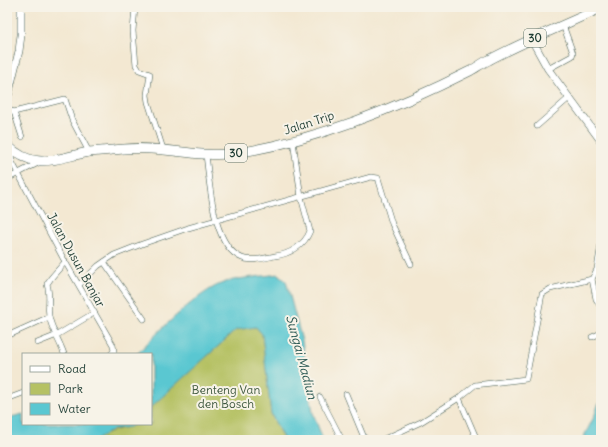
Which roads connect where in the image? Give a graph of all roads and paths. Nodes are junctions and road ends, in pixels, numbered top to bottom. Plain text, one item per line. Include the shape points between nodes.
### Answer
1 (21, 7) edge
2 (135, 7) edge
3 (601, 8) edge
4 (563, 25) junction
5 (532, 40) junction
6 (548, 69) junction
7 (569, 98) junction
8 (7, 100) edge
9 (7, 109) edge
10 (14, 112) junction
11 (537, 126) dead end
12 (22, 137) dead end
13 (293, 141) junction
14 (601, 141) edge
15 (8, 146) edge
16 (163, 148) junction
17 (89, 152) junction
18 (206, 155) junction
19 (40, 162) junction
20 (19, 174) junction
21 (7, 180) edge
22 (302, 197) junction
23 (217, 220) junction
24 (601, 244) edge
25 (66, 262) junction
26 (104, 262) junction
27 (410, 264) dead end
28 (592, 279) junction
29 (80, 284) junction
30 (601, 307) edge
31 (94, 313) junction
32 (49, 317) junction
33 (144, 319) dead end
34 (601, 333) edge
35 (57, 335) junction
36 (7, 336) edge
37 (592, 337) dead end
38 (37, 343) dead end
39 (64, 353) edge
40 (112, 353) edge
41 (22, 393) edge
42 (346, 394) dead end
43 (320, 397) dead end
44 (7, 398) edge
45 (459, 398) junction
46 (342, 440) edge
47 (365, 440) edge
48 (382, 440) edge
49 (477, 440) edge

1 - 8 main road via 19,51
2 - 16 street via 133,30 136,65 140,70 150,74 148,102
3 - 4 highway, Jalan Trip / 30
4 - 5 highway, Jalan Trip / 30
4 - 6 street via 572,56
5 - 6 main road
5 - 13 highway, Jalan Trip / 30 via 458,77 380,111
6 - 7 main road
7 - 11 street
7 - 14 main road
9 - 10 street
10 - 12 street
10 - 17 street via 66,100 72,120
13 - 18 highway, Jalan Trip / 30 via 238,152
13 - 22 street
15 - 19 highway, Jalan Trip / 30 via 21,157
15 - 20 street, Jalan Dusun Banjar via 10,158
16 - 17 highway, Jalan Trip / 30
16 - 18 highway, Jalan Trip / 30
17 - 19 highway, Jalan Trip / 30
18 - 23 street
19 - 20 street
20 - 21 street
20 - 25 street, Jalan Dusun Banjar
22 - 23 street
22 - 23 street via 310,231 298,248 282,255 250,260 240,257 222,239
22 - 27 street via 371,177 378,178 395,230
23 - 26 street via 142,244 114,255
24 - 28 street via 597,269
25 - 29 street, Jalan Dusun Banjar
25 - 32 street via 48,283
26 - 29 street
26 - 33 street
28 - 30 street via 596,299
28 - 45 street via 550,289 542,294 526,379 480,383
29 - 31 street, Jalan Dusun Banjar
31 - 35 street
31 - 40 street, Jalan Dusun Banjar via 113,345
32 - 35 street
32 - 36 street
34 - 37 street
35 - 38 street
35 - 39 street
41 - 44 street
42 - 47 street
43 - 46 street
45 - 48 street via 412,427
45 - 49 street

